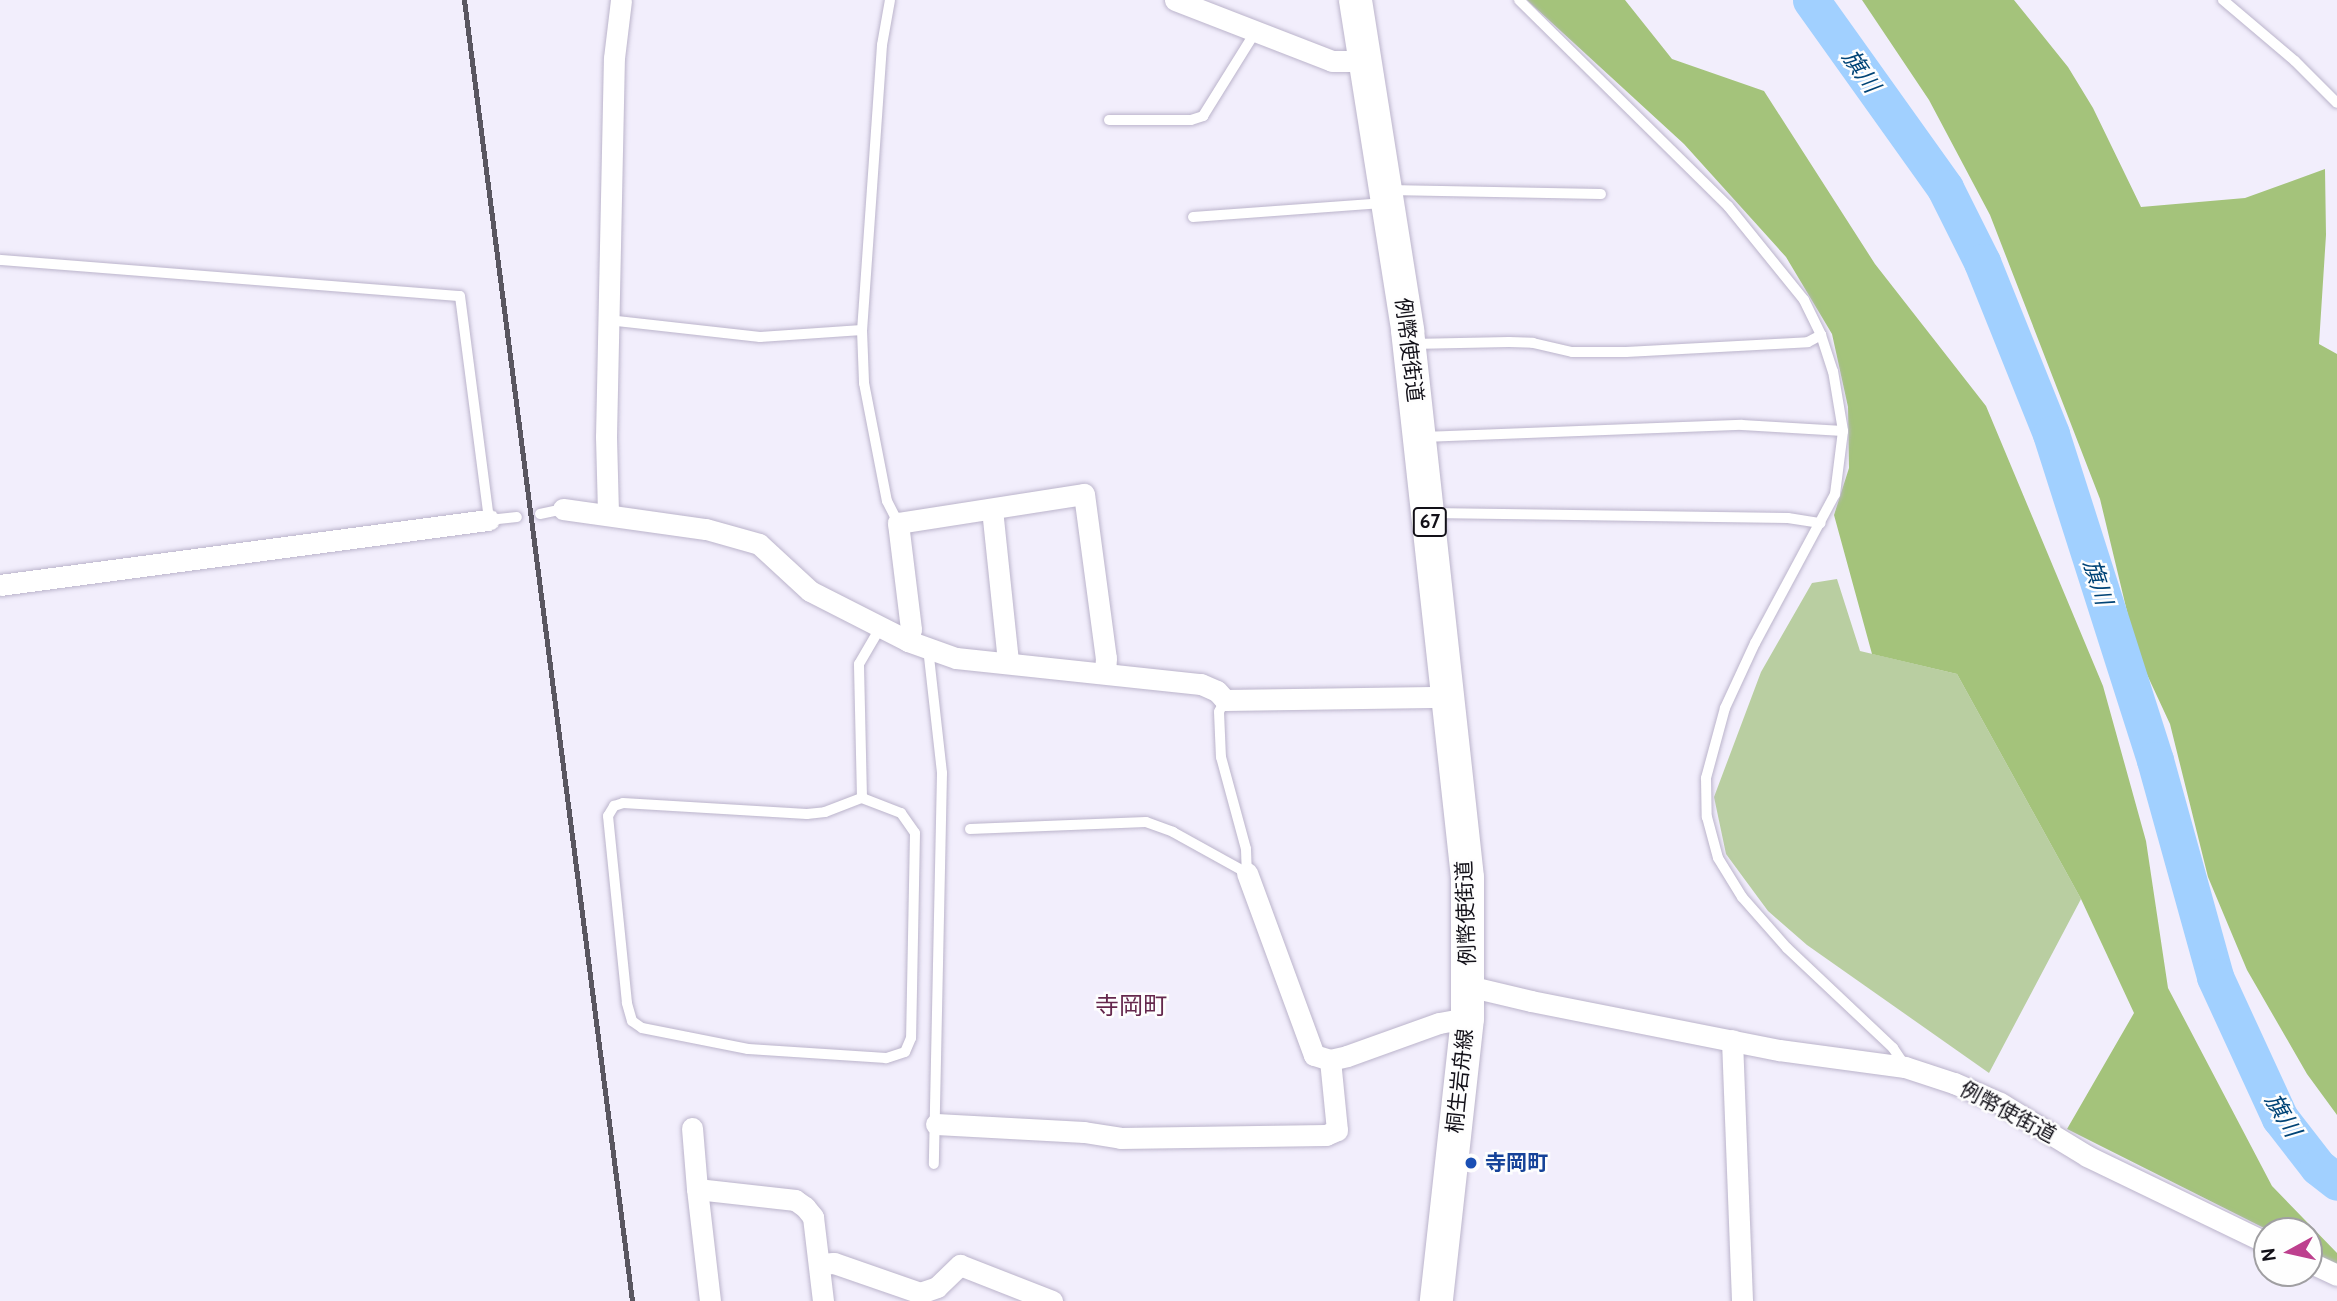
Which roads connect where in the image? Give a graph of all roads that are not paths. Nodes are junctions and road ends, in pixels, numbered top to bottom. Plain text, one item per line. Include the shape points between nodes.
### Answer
1 (621, 0) edge
2 (890, 0) edge
3 (1175, 0) edge
4 (1354, 0) edge
5 (1519, 0) edge
6 (2223, 0) edge
7 (1256, 31) junction
8 (1364, 61) junction
9 (2337, 103) edge
10 (1110, 120) dead end
11 (1601, 194) dead end
12 (1387, 196) junction
13 (1193, 217) dead end
14 (0, 260) edge
15 (608, 320) junction
16 (862, 330) junction
17 (1821, 335) junction
18 (1409, 344) junction
19 (1843, 431) junction
20 (1420, 437) junction
21 (563, 509) joint
22 (992, 509) junction
23 (608, 513) junction
24 (1429, 513) junction
25 (540, 514) dead end
26 (517, 517) dead end
27 (489, 520) junction
28 (898, 523) junction
29 (1821, 523) junction
30 (0, 585) edge
31 (880, 628) junction
32 (918, 645) junction
33 (1008, 663) junction
34 (1105, 673) junction
35 (1449, 697) junction
36 (1225, 700) junction
37 (862, 798) junction
38 (970, 829) dead end
39 (1247, 873) junction
40 (1467, 1002) junction
41 (1732, 1040) junction
42 (1330, 1060) junction
43 (1905, 1067) junction
44 (936, 1124) junction
45 (692, 1128) dead end
46 (934, 1164) dead end
47 (697, 1189) junction
48 (2253, 1236) edge
49 (819, 1264) junction
50 (709, 1301) edge
51 (822, 1301) edge
52 (1052, 1301) edge
53 (1436, 1301) edge
54 (1742, 1301) edge

1 - 15 street via 614,58
2 - 16 lane via 882,45
3 - 7 street
4 - 8 main road, 例幣使街道 / 67
5 - 17 lane via 1728,206 1804,300
6 - 9 lane via 2286,52
7 - 8 street via 1332,61
7 - 10 lane via 1203,116
8 - 12 main road, 例幣使街道 / 67
11 - 12 lane
12 - 13 lane
12 - 18 main road, 例幣使街道 / 67
14 - 27 lane via 460,296
15 - 16 lane via 760,337
15 - 23 street
16 - 28 lane via 864,383 887,501
17 - 18 lane via 1808,342 1626,352 1572,352 1521,343
17 - 19 lane via 1833,371
18 - 20 main road, 例幣使街道 / 67
19 - 20 lane via 1742,425
19 - 29 lane via 1835,494
20 - 24 main road, 例幣使街道 / 67
21 - 23 street
21 - 25 lane
22 - 28 street
22 - 33 street
22 - 34 street via 1084,494
23 - 31 street via 706,529 760,544 810,591
24 - 29 lane via 1788,518
24 - 35 main road, 例幣使街道 / 67
26 - 27 lane
27 - 30 street
28 - 32 street via 911,629
29 - 43 lane via 1725,708 1706,778 1709,835 1729,878 1756,914 1893,1048
31 - 32 street
31 - 37 lane via 859,664
32 - 33 street via 956,658
32 - 44 lane via 942,773 933,1077
33 - 34 street
34 - 36 street via 1201,684
35 - 36 street
35 - 40 main road, 例幣使街道 / 67 via 1467,877
36 - 39 lane via 1219,712 1221,757 1246,849
37 - 37 lane via 807,814 614,806 608,816 632,1021 642,1028 748,1049 886,1058 905,1052 911,1038 915,833 901,813
38 - 39 lane via 1146,822
39 - 42 street via 1309,1047 1314,1055
40 - 41 street, 例幣使街道 via 1531,1001
40 - 42 street via 1439,1023
40 - 53 main road, 桐生岩舟線 / 67
41 - 43 street, 例幣使街道
41 - 54 street
42 - 44 street via 1336,1130 1326,1135 1119,1139 1084,1132
43 - 48 street, 例幣使街道 via 2000,1104 2087,1156
44 - 46 lane
45 - 47 street
47 - 49 street via 795,1200 813,1217
47 - 50 street
49 - 51 street
49 - 52 street via 834,1264 920,1293 937,1287 960,1265

